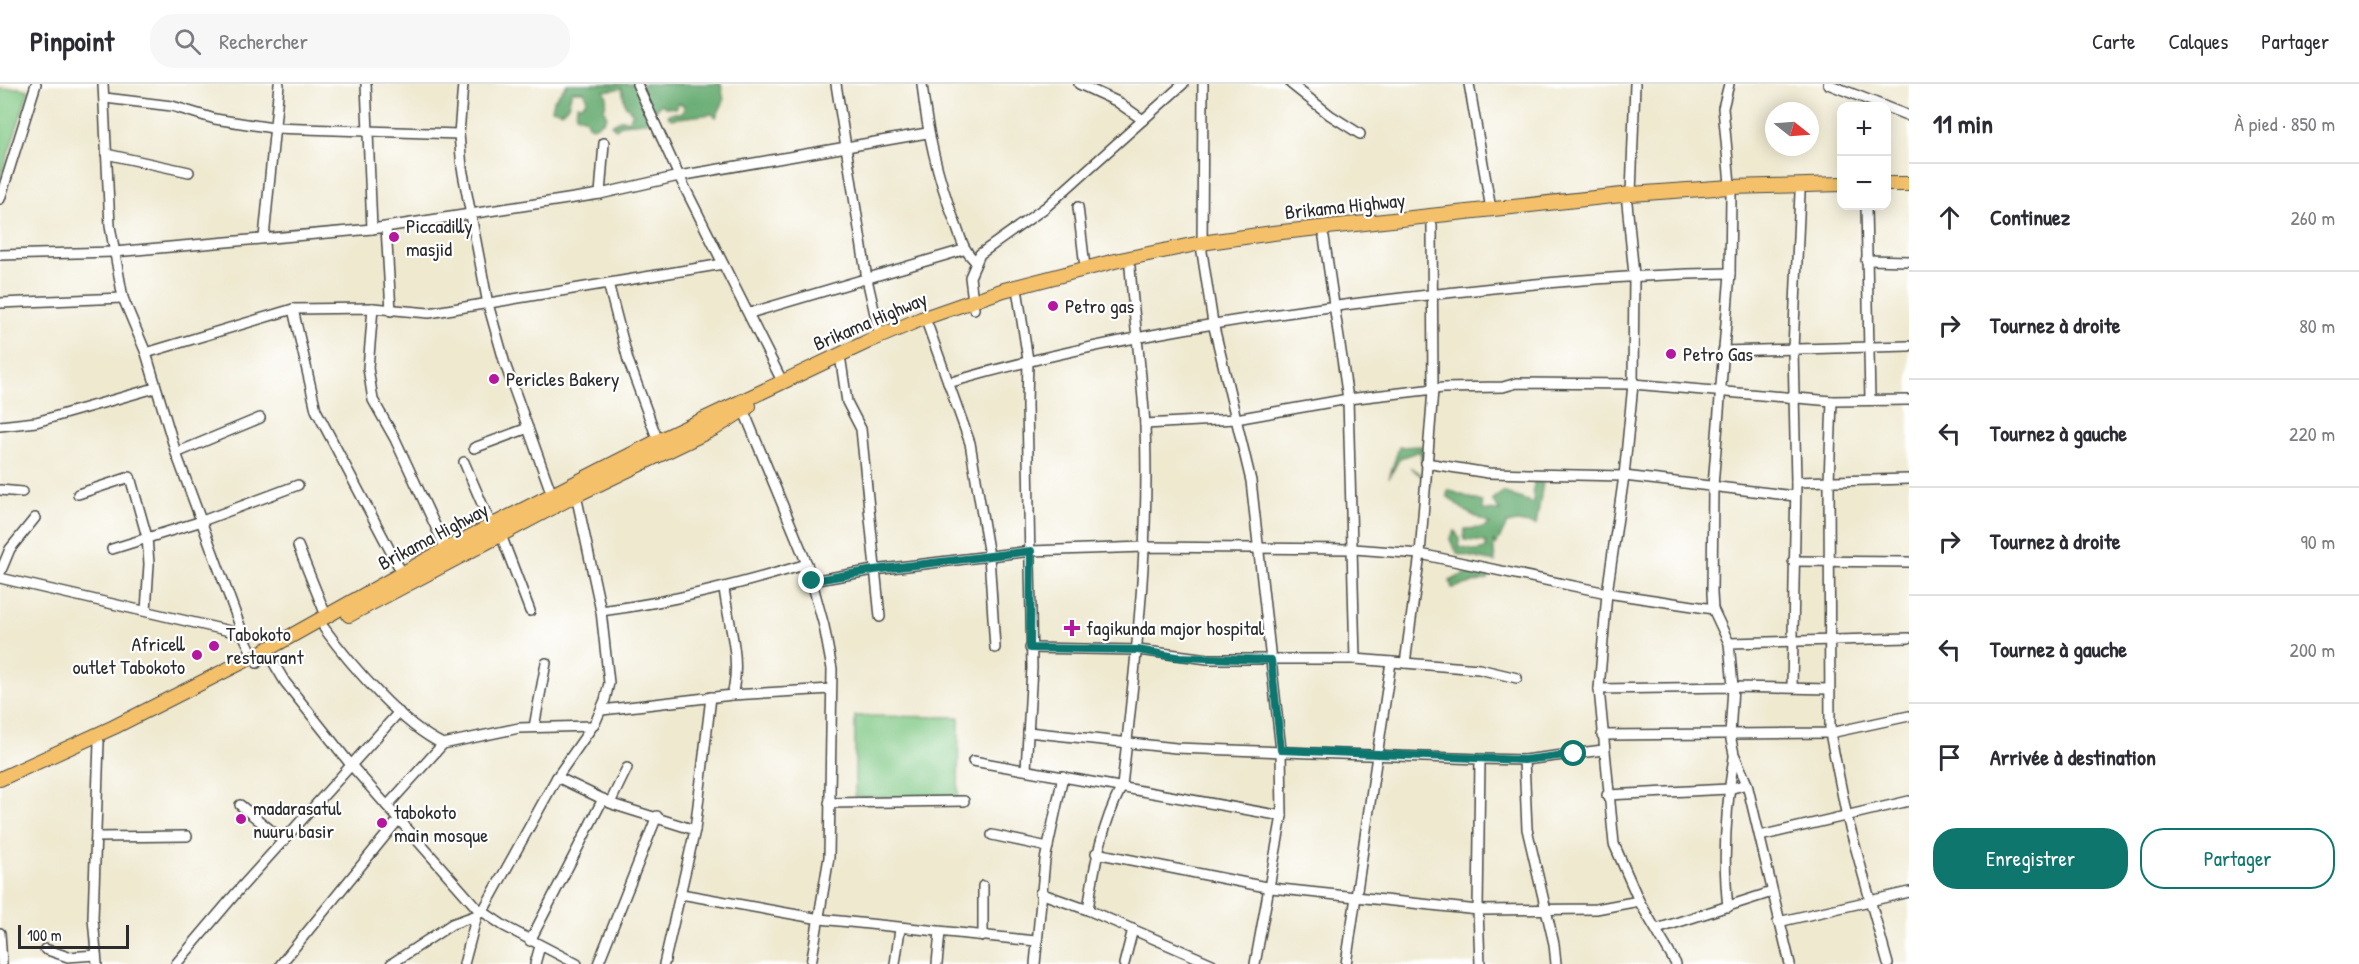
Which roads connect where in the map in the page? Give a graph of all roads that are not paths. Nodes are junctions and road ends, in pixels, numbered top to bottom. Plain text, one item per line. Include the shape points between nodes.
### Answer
1 (36, 84) edge
2 (103, 84) edge
3 (279, 84) edge
4 (366, 84) edge
5 (463, 84) edge
6 (637, 84) edge
7 (836, 84) edge
8 (922, 84) edge
9 (1079, 84) edge
10 (1183, 84) edge
11 (1203, 84) edge
12 (1291, 84) edge
13 (1469, 84) edge
14 (1635, 84) edge
15 (1729, 84) edge
16 (1828, 84) edge
17 (105, 99) junction
18 (1873, 102) edge
19 (1891, 109) edge
20 (1909, 116) edge
21 (1143, 120) junction
22 (273, 128) junction
23 (368, 132) junction
24 (927, 133) junction
25 (459, 134) junction
26 (1360, 134) dead end
27 (604, 142) dead end
28 (845, 147) junction
29 (106, 154) junction
30 (189, 172) dead end
31 (679, 176) junction
32 (1837, 184) edge
33 (1891, 184) edge
34 (1909, 184) edge
35 (1731, 191) junction
36 (1837, 192) edge
37 (1800, 193) junction
38 (1891, 193) edge
39 (600, 194) junction
40 (1909, 194) edge
41 (0, 199) edge
42 (1629, 199) junction
43 (1078, 207) dead end
44 (1491, 209) junction
45 (1866, 210) edge
46 (469, 215) junction
47 (1432, 225) junction
48 (386, 227) junction
49 (372, 229) junction
50 (1324, 237) junction
51 (264, 238) junction
52 (1202, 247) junction
53 (963, 250) junction
54 (114, 252) junction
55 (0, 255) edge
56 (1866, 260) junction
57 (975, 261) junction
58 (1909, 261) edge
59 (723, 264) junction
60 (1085, 267) junction
61 (1130, 267) junction
62 (1730, 273) junction
63 (1635, 275) junction
64 (867, 279) junction
65 (608, 283) junction
66 (1018, 295) junction
67 (1431, 295) junction
68 (123, 298) junction
69 (0, 303) edge
70 (488, 304) junction
71 (973, 305) junction
72 (1335, 307) junction
73 (373, 308) junction
74 (293, 309) junction
75 (391, 311) junction
76 (750, 313) junction
77 (1213, 323) junction
78 (928, 326) junction
79 (880, 336) junction
80 (1136, 338) junction
81 (1909, 346) edge
82 (1867, 347) junction
83 (1793, 349) junction
84 (1723, 351) junction
85 (146, 353) junction
86 (1028, 360) junction
87 (841, 362) junction
88 (782, 381) junction
89 (948, 383) junction
90 (1633, 384) junction
91 (155, 388) junction
92 (1433, 390) junction
93 (1719, 392) junction
94 (1348, 399) junction
95 (1795, 399) junction
96 (1870, 400) junction
97 (1909, 400) edge
98 (1832, 401) junction
99 (743, 409) junction
100 (260, 418) dead end
101 (1236, 418) junction
102 (712, 422) junction
103 (1145, 424) junction
104 (0, 426) edge
105 (528, 428) junction
106 (658, 441) junction
107 (474, 448) dead end
108 (176, 453) junction
109 (464, 462) dead end
110 (1425, 463) junction
111 (1624, 476) junction
112 (1909, 479) edge
113 (1829, 481) junction
114 (1796, 482) junction
115 (298, 485) dead end
116 (1713, 486) junction
117 (0, 490) edge
118 (22, 492) dead end
119 (78, 494) dead end
120 (552, 495) junction
121 (576, 495) junction
122 (1795, 495) junction
123 (35, 518) dead end
124 (202, 521) junction
125 (496, 531) junction
126 (147, 537) junction
127 (298, 546) dead end
128 (1144, 547) junction
129 (112, 549) dead end
130 (446, 549) junction
131 (1259, 549) junction
132 (1354, 549) junction
133 (1031, 551) junction
134 (1420, 554) junction
135 (989, 556) junction
136 (1794, 561) junction
137 (1831, 561) junction
138 (1909, 562) edge
139 (807, 564) junction
140 (874, 570) junction
141 (0, 573) edge
142 (402, 573) junction
143 (0, 578) edge
144 (812, 581) junction
145 (724, 588) junction
146 (1606, 593) junction
147 (1713, 609) junction
148 (602, 610) junction
149 (146, 611) junction
150 (530, 611) dead end
151 (880, 617) dead end
152 (325, 623) junction
153 (243, 633) junction
154 (1909, 638) edge
155 (1794, 640) junction
156 (1832, 640) junction
157 (1729, 643) junction
158 (995, 648) dead end
159 (1030, 648) junction
160 (1138, 650) junction
161 (262, 657) junction
162 (1354, 659) junction
163 (1271, 660) junction
164 (1391, 662) junction
165 (546, 663) dead end
166 (1405, 663) junction
167 (1517, 678) dead end
168 (1733, 687) junction
169 (1792, 687) junction
170 (1599, 689) junction
171 (1829, 689) junction
172 (831, 690) junction
173 (732, 695) junction
174 (711, 697) junction
175 (602, 710) junction
176 (399, 712) junction
177 (1909, 716) edge
178 (592, 726) junction
179 (534, 727) junction
180 (1028, 732) junction
181 (1830, 733) junction
182 (1602, 735) junction
183 (1730, 735) junction
184 (99, 742) junction
185 (1127, 743) junction
186 (442, 744) junction
187 (1281, 750) junction
188 (1604, 750) junction
189 (1378, 754) junction
190 (1734, 754) junction
191 (1480, 759) junction
192 (973, 760) dead end
193 (1524, 760) junction
194 (351, 765) junction
195 (627, 768) dead end
196 (1026, 768) junction
197 (1063, 776) junction
198 (557, 777) junction
199 (0, 779) edge
200 (1747, 784) junction
201 (1122, 786) junction
202 (0, 788) edge
203 (1729, 789) junction
204 (1607, 795) junction
205 (607, 801) junction
206 (964, 801) dead end
207 (1909, 801) edge
208 (829, 803) junction
209 (240, 805) dead end
210 (387, 806) junction
211 (657, 816) junction
212 (1282, 816) junction
213 (1847, 817) junction
214 (399, 819) junction
215 (695, 830) junction
216 (187, 836) dead end
217 (992, 836) dead end
218 (1760, 836) junction
219 (97, 837) junction
220 (284, 841) junction
221 (1048, 847) junction
222 (1096, 853) junction
223 (983, 886) dead end
224 (1271, 888) junction
225 (1772, 892) junction
226 (1909, 892) edge
227 (1040, 893) junction
228 (681, 894) junction
229 (1355, 898) junction
230 (1638, 901) junction
231 (1869, 901) junction
232 (1728, 907) junction
233 (1088, 910) junction
234 (1478, 910) junction
235 (1546, 911) junction
236 (480, 913) junction
237 (820, 918) junction
238 (1778, 922) junction
239 (1133, 928) junction
240 (900, 929) junction
241 (1657, 929) junction
242 (940, 932) junction
243 (0, 933) edge
244 (982, 936) junction
245 (530, 941) junction
246 (1036, 941) junction
247 (540, 946) junction
248 (45, 949) dead end
249 (97, 959) edge
250 (2, 964) edge
251 (176, 964) edge
252 (281, 964) edge
253 (391, 964) edge
254 (464, 964) edge
255 (535, 964) edge
256 (577, 964) edge
257 (598, 964) edge
258 (664, 964) edge
259 (811, 964) edge
260 (895, 964) edge
261 (937, 964) edge
262 (1035, 964) edge
263 (1124, 964) edge
264 (1212, 964) edge
265 (1255, 964) edge
266 (1346, 964) edge
267 (1480, 964) edge
268 (1556, 964) edge
269 (1676, 964) edge
270 (1790, 964) edge
271 (1888, 964) edge

1 - 41 street
2 - 17 street
3 - 22 street
4 - 23 street
5 - 25 street
6 - 31 street
7 - 28 street
8 - 24 street
9 - 21 street via 1116,101
10 - 21 street
11 - 52 street
12 - 26 street
13 - 44 street
14 - 42 street
15 - 35 street via 1723,108
16 - 18 street
17 - 22 street via 172,106 215,119
17 - 29 street
19 - 20 street
21 - 57 street via 1046,207
22 - 23 street
22 - 51 street
23 - 25 street
23 - 49 street
24 - 28 street
24 - 53 street
25 - 46 street
27 - 39 street
28 - 31 street
28 - 64 street
29 - 30 street
29 - 54 street
31 - 39 street
31 - 59 street
32 - 35 highway, Brikama Highway
33 - 34 highway
35 - 37 highway, Brikama Highway
35 - 42 highway, Brikama Highway
35 - 62 street
36 - 37 highway, Brikama Highway
37 - 83 street
38 - 40 highway
39 - 46 street
42 - 44 highway, Brikama Highway
42 - 47 highway, Brikama Highway
42 - 63 street
43 - 60 street
44 - 52 highway, Brikama Highway
45 - 56 street
46 - 48 street
46 - 70 street
47 - 50 highway, Brikama Highway
47 - 67 street
48 - 49 street
48 - 75 street
49 - 51 street
50 - 52 highway, Brikama Highway
50 - 72 street
51 - 54 street
52 - 60 highway, Brikama Highway
52 - 61 highway, Brikama Highway
52 - 77 street
53 - 57 street
53 - 64 street
54 - 55 street
54 - 68 street
56 - 58 street
56 - 82 street
57 - 71 street via 970,277
59 - 65 street
59 - 76 street
60 - 71 highway, Brikama Highway
61 - 66 highway, Brikama Highway
61 - 80 street
62 - 63 street
62 - 84 street
63 - 67 street
63 - 90 street
64 - 76 street
64 - 79 street
65 - 70 street
65 - 106 street via 628,360
66 - 71 highway, Brikama Highway
66 - 86 street
67 - 72 street
67 - 92 street
68 - 69 street
68 - 85 street
70 - 75 street via 429,313
70 - 105 street
71 - 78 highway, Brikama Highway
71 - 79 highway, Brikama Highway
72 - 77 street
72 - 94 street
73 - 74 street
73 - 75 street
73 - 130 street via 368,368 373,400
74 - 85 street
74 - 142 street via 316,410
76 - 88 street
77 - 80 street
77 - 101 street
78 - 87 highway, Brikama Highway
78 - 89 street
79 - 88 highway, Brikama Highway
80 - 86 street
80 - 103 street
81 - 82 street
82 - 83 street
82 - 96 street
83 - 84 street
83 - 95 street
84 - 93 street
85 - 91 street
86 - 89 street
86 - 133 street
87 - 99 highway, Brikama Highway
87 - 140 street via 847,402 861,429
88 - 102 highway, Brikama Highway
89 - 135 street via 970,443
90 - 92 street via 1517,383
90 - 93 street
90 - 111 street
91 - 104 street via 36,422
91 - 108 street
92 - 94 street
92 - 110 street
93 - 95 street
93 - 116 street
94 - 101 street
94 - 132 street
95 - 98 street
95 - 114 street
96 - 97 street
96 - 98 street
98 - 113 street
99 - 102 highway, Brikama Highway
99 - 139 street
100 - 108 street
101 - 103 street
101 - 131 street via 1251,481
102 - 106 highway, Brikama Highway
102 - 121 highway, Brikama Highway
103 - 128 street
105 - 107 street
105 - 120 street
106 - 120 highway, Brikama Highway
108 - 124 street
109 - 125 street
110 - 111 street via 1488,473
110 - 134 street
111 - 116 street
111 - 146 street
112 - 113 street
113 - 114 street
113 - 137 street
114 - 122 street
115 - 124 street
116 - 122 street
116 - 147 street
117 - 118 street
119 - 126 street via 130,477
120 - 125 highway, Brikama Highway
121 - 125 highway, Brikama Highway
121 - 148 street
122 - 136 street
123 - 141 street via 10,549
124 - 126 street
124 - 153 street
125 - 130 highway, Brikama Highway
125 - 150 street
125 - 152 highway, Brikama Highway
126 - 129 street
126 - 149 street
127 - 152 street
128 - 131 street
128 - 133 street
128 - 160 street
130 - 142 highway, Brikama Highway
131 - 132 street
131 - 163 street
132 - 134 street
132 - 162 street
133 - 135 street
133 - 159 street
134 - 146 street
134 - 166 street
135 - 140 street
135 - 158 street
136 - 137 street
136 - 155 street
137 - 138 street
137 - 156 street
139 - 144 street
139 - 145 street
140 - 144 street
140 - 151 street
142 - 152 highway, Brikama Highway
143 - 149 street
144 - 172 street via 832,669
145 - 148 street
145 - 173 street via 734,636
146 - 147 street
146 - 170 street
147 - 157 street
148 - 175 street via 609,683
149 - 153 street
152 - 161 highway, Brikama Highway
152 - 176 street via 346,658
153 - 161 street
154 - 156 street
155 - 156 street
155 - 157 street
155 - 169 street
156 - 171 street
157 - 168 street
159 - 160 street
159 - 180 street
160 - 163 street via 1176,657
160 - 185 street
161 - 184 highway, Brikama Highway
161 - 194 street
161 - 199 highway, Brikama Highway
162 - 163 street
162 - 164 street
163 - 187 street
164 - 166 street
164 - 189 street
165 - 179 street
166 - 167 street via 1479,669
168 - 169 street
168 - 170 street
168 - 183 street
169 - 171 street
170 - 182 street
171 - 181 street
172 - 173 street
172 - 208 street
173 - 174 street
174 - 175 street
174 - 215 street
175 - 178 street
176 - 186 street
176 - 194 street
177 - 181 street
178 - 179 street
178 - 198 street
179 - 186 street
180 - 185 street
180 - 196 street
181 - 183 street
181 - 213 street
182 - 183 street
182 - 188 street
183 - 190 street
184 - 202 highway, Brikama Highway
184 - 219 street
185 - 187 street
185 - 201 street
186 - 210 street
187 - 189 street
187 - 212 street
188 - 193 street
188 - 204 street
189 - 191 street
189 - 229 street
190 - 200 street
190 - 203 street
191 - 193 street
191 - 234 street
192 - 196 street
193 - 235 street via 1527,830
194 - 210 street
194 - 220 street
195 - 205 street
196 - 197 street
197 - 201 street
197 - 221 street
198 - 205 street
198 - 236 street
200 - 203 street
200 - 218 street
201 - 212 street
201 - 222 street
203 - 204 street
203 - 232 street via 1724,841
204 - 230 street via 1614,844
205 - 211 street
205 - 245 street
206 - 208 street
207 - 213 street
208 - 237 street via 829,857
209 - 220 street
210 - 214 street
211 - 215 street
211 - 257 street
212 - 224 street
213 - 218 street
213 - 231 street
214 - 236 street
214 - 252 street
215 - 228 street
216 - 219 street
217 - 221 street
218 - 225 street
219 - 249 street via 93,918
220 - 251 street
221 - 227 street
222 - 224 street
222 - 233 street
223 - 244 street
224 - 229 street
224 - 265 street
225 - 232 street
225 - 238 street
226 - 231 street
227 - 233 street
227 - 246 street
228 - 237 street
228 - 258 street
229 - 234 street
229 - 266 street
230 - 235 street via 1596,909
230 - 241 street
231 - 238 street
231 - 271 street
232 - 241 street
233 - 239 street
234 - 235 street
234 - 267 street
235 - 268 street
236 - 245 street
236 - 253 street via 453,924
236 - 254 street
237 - 240 street
237 - 259 street
238 - 270 street
239 - 263 street
239 - 264 street
240 - 242 street
240 - 260 street
241 - 269 street
242 - 244 street
242 - 261 street
243 - 250 street
244 - 246 street
245 - 247 street
246 - 262 street
247 - 255 street
247 - 256 street
248 - 249 street via 68,957

